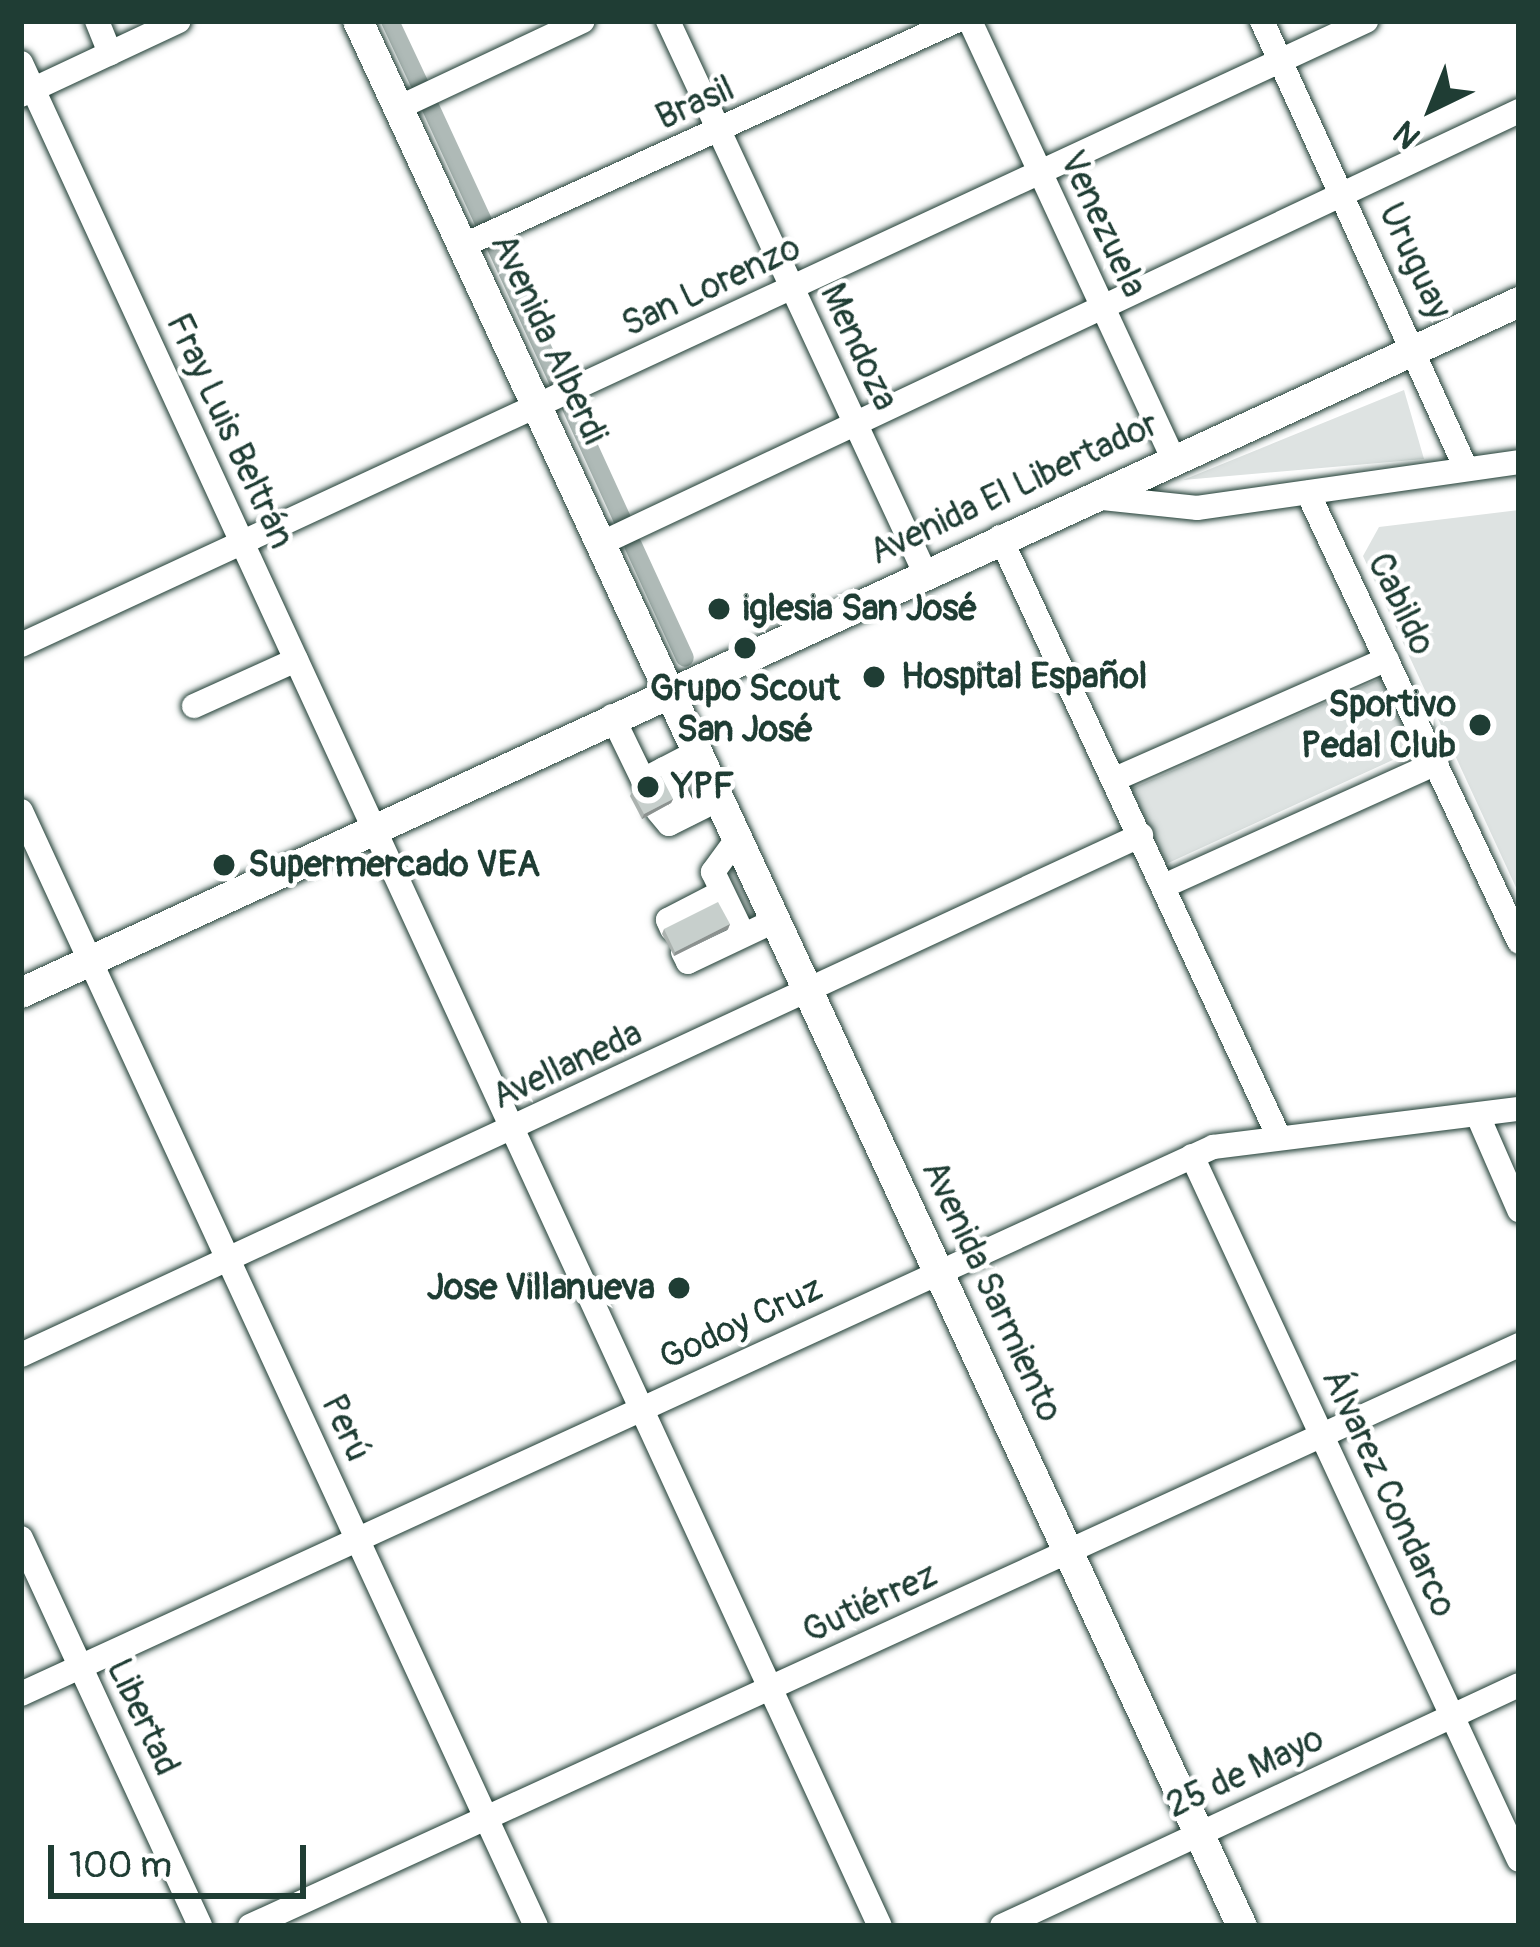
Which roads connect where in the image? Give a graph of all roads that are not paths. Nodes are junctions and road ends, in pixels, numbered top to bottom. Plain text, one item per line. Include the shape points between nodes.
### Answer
1 (97, 21) edge
2 (179, 21) edge
3 (358, 21) edge
4 (583, 21) edge
5 (668, 21) edge
6 (956, 21) edge
7 (970, 21) edge
8 (1262, 21) edge
9 (1366, 21) edge
10 (110, 53) junction
11 (1282, 61) junction
12 (21, 64) edge
13 (27, 92) edge
14 (398, 108) junction
15 (1519, 111) edge
16 (720, 132) junction
17 (1040, 172) junction
18 (1346, 196) junction
19 (462, 246) junction
20 (792, 287) junction
21 (1519, 302) edge
22 (1103, 309) junction
23 (1416, 349) junction
24 (538, 407) junction
25 (856, 428) junction
26 (1172, 457) junction
27 (1519, 462) edge
28 (1466, 468) junction
29 (1308, 493) junction
30 (1091, 496) junction
31 (1000, 537) junction
32 (602, 543) junction
33 (243, 544) junction
34 (926, 573) junction
35 (21, 645) edge
36 (296, 659) junction
37 (1388, 659) junction
38 (668, 690) junction
39 (194, 706) dead end
40 (612, 716) junction
41 (697, 752) junction
42 (1437, 763) junction
43 (1115, 779) junction
44 (653, 787) junction
45 (719, 799) junction
46 (21, 812) edge
47 (687, 815) junction
48 (373, 828) junction
49 (1141, 835) junction
50 (737, 839) junction
51 (1164, 886) junction
52 (718, 920) junction
53 (776, 920) junction
54 (1519, 942) edge
55 (89, 961) junction
56 (808, 990) junction
57 (21, 993) edge
58 (1519, 1109) edge
59 (1478, 1116) junction
60 (513, 1131) junction
61 (1278, 1135) junction
62 (1192, 1156) junction
63 (1519, 1210) edge
64 (229, 1260) junction
65 (938, 1269) junction
66 (1519, 1345) edge
67 (21, 1354) edge
68 (642, 1410) junction
69 (1322, 1434) junction
70 (21, 1538) edge
71 (357, 1539) junction
72 (1070, 1550) junction
73 (80, 1666) junction
74 (1519, 1685) edge
75 (771, 1689) junction
76 (21, 1694) edge
77 (1451, 1715) junction
78 (486, 1818) junction
79 (1200, 1833) junction
80 (1519, 1860) edge
81 (200, 1926) edge
82 (250, 1926) edge
83 (536, 1926) edge
84 (880, 1926) edge
85 (1002, 1926) edge
86 (1242, 1926) edge

1 - 10 street
2 - 10 street
3 - 14 main road, Avenida Alberdi
4 - 14 street
5 - 16 street, Mendoza
6 - 16 street, Brasil
7 - 17 street, Venezuela
8 - 11 street, Uruguay
9 - 11 street, San Lorenzo
10 - 13 street
11 - 17 street, San Lorenzo
11 - 18 street, Uruguay
12 - 13 street, Fray Luis Beltrán
13 - 33 street, Fray Luis Beltrán
14 - 19 main road, Avenida Alberdi
15 - 18 street
16 - 19 street, Brasil
16 - 20 street, Mendoza
17 - 20 street, San Lorenzo
17 - 22 street, Venezuela
18 - 22 street
18 - 23 street, Uruguay
19 - 24 main road, Avenida Alberdi
20 - 24 street, San Lorenzo
20 - 25 street, Mendoza
21 - 23 main road, Avenida El Libertador
22 - 25 street
22 - 26 street, Venezuela
23 - 26 main road, Avenida El Libertador
23 - 28 street, Uruguay
24 - 32 main road, Avenida Alberdi
24 - 33 street, San Lorenzo
25 - 32 street
25 - 34 street, Mendoza
26 - 30 main road, Avenida El Libertador
27 - 28 street
28 - 29 street
29 - 30 street via 1197,508
29 - 37 street, Cabildo
30 - 31 main road, Avenida El Libertador
31 - 34 main road, Avenida El Libertador
31 - 43 street
32 - 38 main road, Avenida Alberdi
33 - 35 street, San Lorenzo
33 - 36 street, Fray Luis Beltrán
34 - 38 main road, Avenida El Libertador
36 - 39 street
36 - 48 street, Fray Luis Beltrán
37 - 42 street, Cabildo
37 - 43 street
38 - 40 main road, Avenida El Libertador
38 - 41 main road, Avenida Sarmiento
40 - 44 street
40 - 48 main road, Avenida El Libertador
41 - 44 street
41 - 45 main road, Avenida Sarmiento
42 - 51 street
42 - 54 street, Cabildo
43 - 49 street
44 - 47 street
44 - 47 street via 665,824
45 - 47 street
45 - 50 main road, Avenida Sarmiento
46 - 55 street, Perú
48 - 55 main road, Avenida El Libertador
48 - 60 street, Fray Luis Beltrán
49 - 51 street
49 - 56 street, Avellaneda
50 - 52 street via 713,868
50 - 53 main road, Avenida Sarmiento
51 - 61 street
52 - 52 street via 688,962 668,920
52 - 53 street
53 - 56 main road, Avenida Sarmiento
55 - 57 main road, Avenida El Libertador
55 - 64 street, Perú
56 - 60 street, Avellaneda
56 - 65 main road, Avenida Sarmiento
58 - 59 street, Godoy Cruz
59 - 61 street, Godoy Cruz
59 - 63 street
60 - 64 street, Avellaneda
60 - 68 street, Fray Luis Beltrán
61 - 62 street, Godoy Cruz
62 - 65 street, Godoy Cruz
62 - 69 street, Álvarez Condarco
64 - 67 street, Avellaneda
64 - 71 street, Perú
65 - 68 street, Godoy Cruz
65 - 72 main road, Avenida Sarmiento
66 - 69 street, Gutiérrez
68 - 71 street, Godoy Cruz
68 - 75 street, Fray Luis Beltrán
69 - 72 street, Gutiérrez
69 - 77 street, Álvarez Condarco
70 - 73 street, Libertad
71 - 73 street, Godoy Cruz
71 - 78 street, Perú
72 - 75 street, Gutiérrez
72 - 79 main road, Avenida Sarmiento
73 - 76 street, Godoy Cruz
73 - 81 street, Libertad
74 - 77 street, 25 de Mayo
75 - 78 street, Gutiérrez
75 - 84 street, Fray Luis Beltrán
77 - 79 street, 25 de Mayo
77 - 80 street, Álvarez Condarco
78 - 82 street, Gutiérrez
78 - 83 street, Perú
79 - 85 street, 25 de Mayo
79 - 86 main road, Avenida Sarmiento

